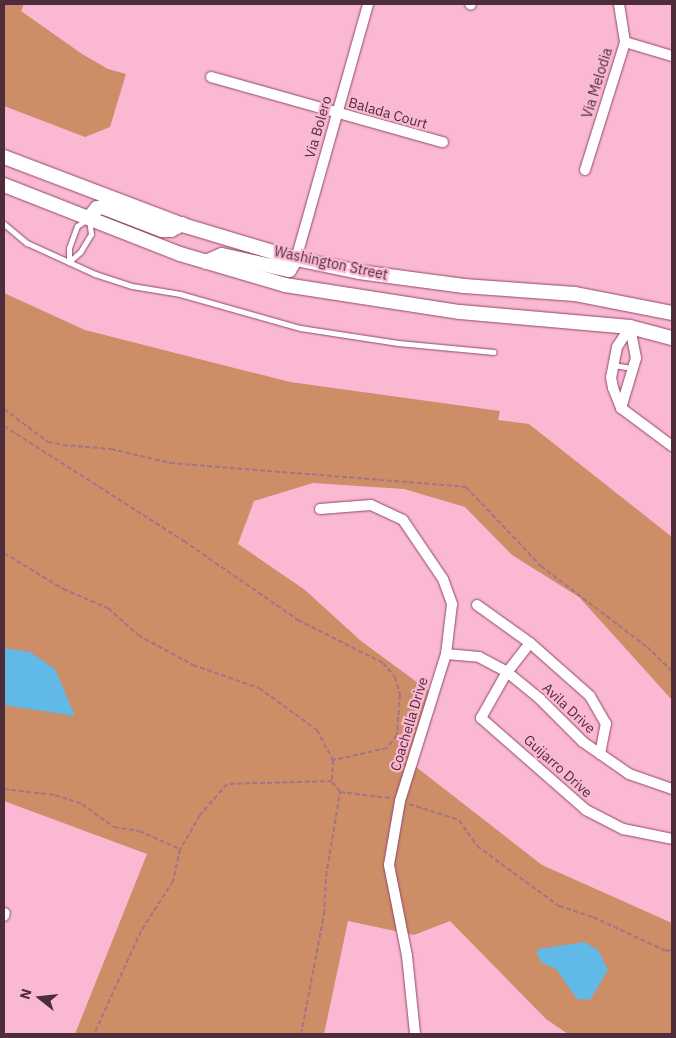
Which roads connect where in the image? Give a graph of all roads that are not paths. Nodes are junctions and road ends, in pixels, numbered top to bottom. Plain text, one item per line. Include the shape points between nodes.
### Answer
1 (368, 4) edge
2 (619, 4) edge
3 (625, 42) junction
4 (672, 56) edge
5 (211, 77) dead end
6 (337, 113) junction
7 (443, 142) dead end
8 (4, 157) edge
9 (584, 170) dead end
10 (4, 185) edge
11 (89, 218) junction
12 (4, 224) edge
13 (183, 224) junction
14 (296, 259) junction
15 (69, 262) junction
16 (206, 262) junction
17 (672, 313) edge
18 (630, 327) junction
19 (672, 338) edge
20 (494, 352) dead end
21 (614, 365) junction
22 (634, 368) junction
23 (622, 408) junction
24 (672, 446) edge
25 (320, 509) dead end
26 (477, 605) dead end
27 (530, 643) junction
28 (446, 654) junction
29 (507, 672) junction
30 (600, 754) junction
31 (672, 789) edge
32 (672, 838) edge
33 (415, 1034) edge

1 - 6 street, Via Bolero
2 - 3 street, Via Melodia
3 - 4 street
3 - 9 street, Via Melodia
5 - 6 street, Balada Court
6 - 7 street, Balada Court
6 - 14 street, Via Bolero
8 - 13 main road, Washington Street
10 - 11 main road, Washington Street
11 - 13 main road via 96,208 102,207 162,230
11 - 15 lane via 77,226 69,248
11 - 15 lane via 91,234
11 - 16 main road, Washington Street
12 - 15 lane via 27,243
13 - 14 main road, Washington Street
14 - 16 main road via 290,270 222,255
14 - 17 main road, Washington Street via 359,272 464,286 575,294
15 - 20 lane via 132,286 180,294 300,328 398,343
16 - 18 main road, Washington Street via 285,285 460,312
18 - 19 main road, Washington Street
18 - 21 street via 618,347
18 - 22 street via 636,358
21 - 22 lane
21 - 23 street via 611,376
22 - 23 street
23 - 24 street
25 - 28 street, Coachella Drive via 370,505 403,520 443,579 452,604
26 - 27 street
27 - 29 street
27 - 30 street via 590,696 606,724
28 - 29 street, Avila Drive via 479,657
28 - 33 street, Coachella Drive via 400,801 389,866 408,956
29 - 30 street, Avila Drive
29 - 32 street, Guijarro Drive via 481,718 586,810 623,829
30 - 31 street, Avila Drive via 628,774

